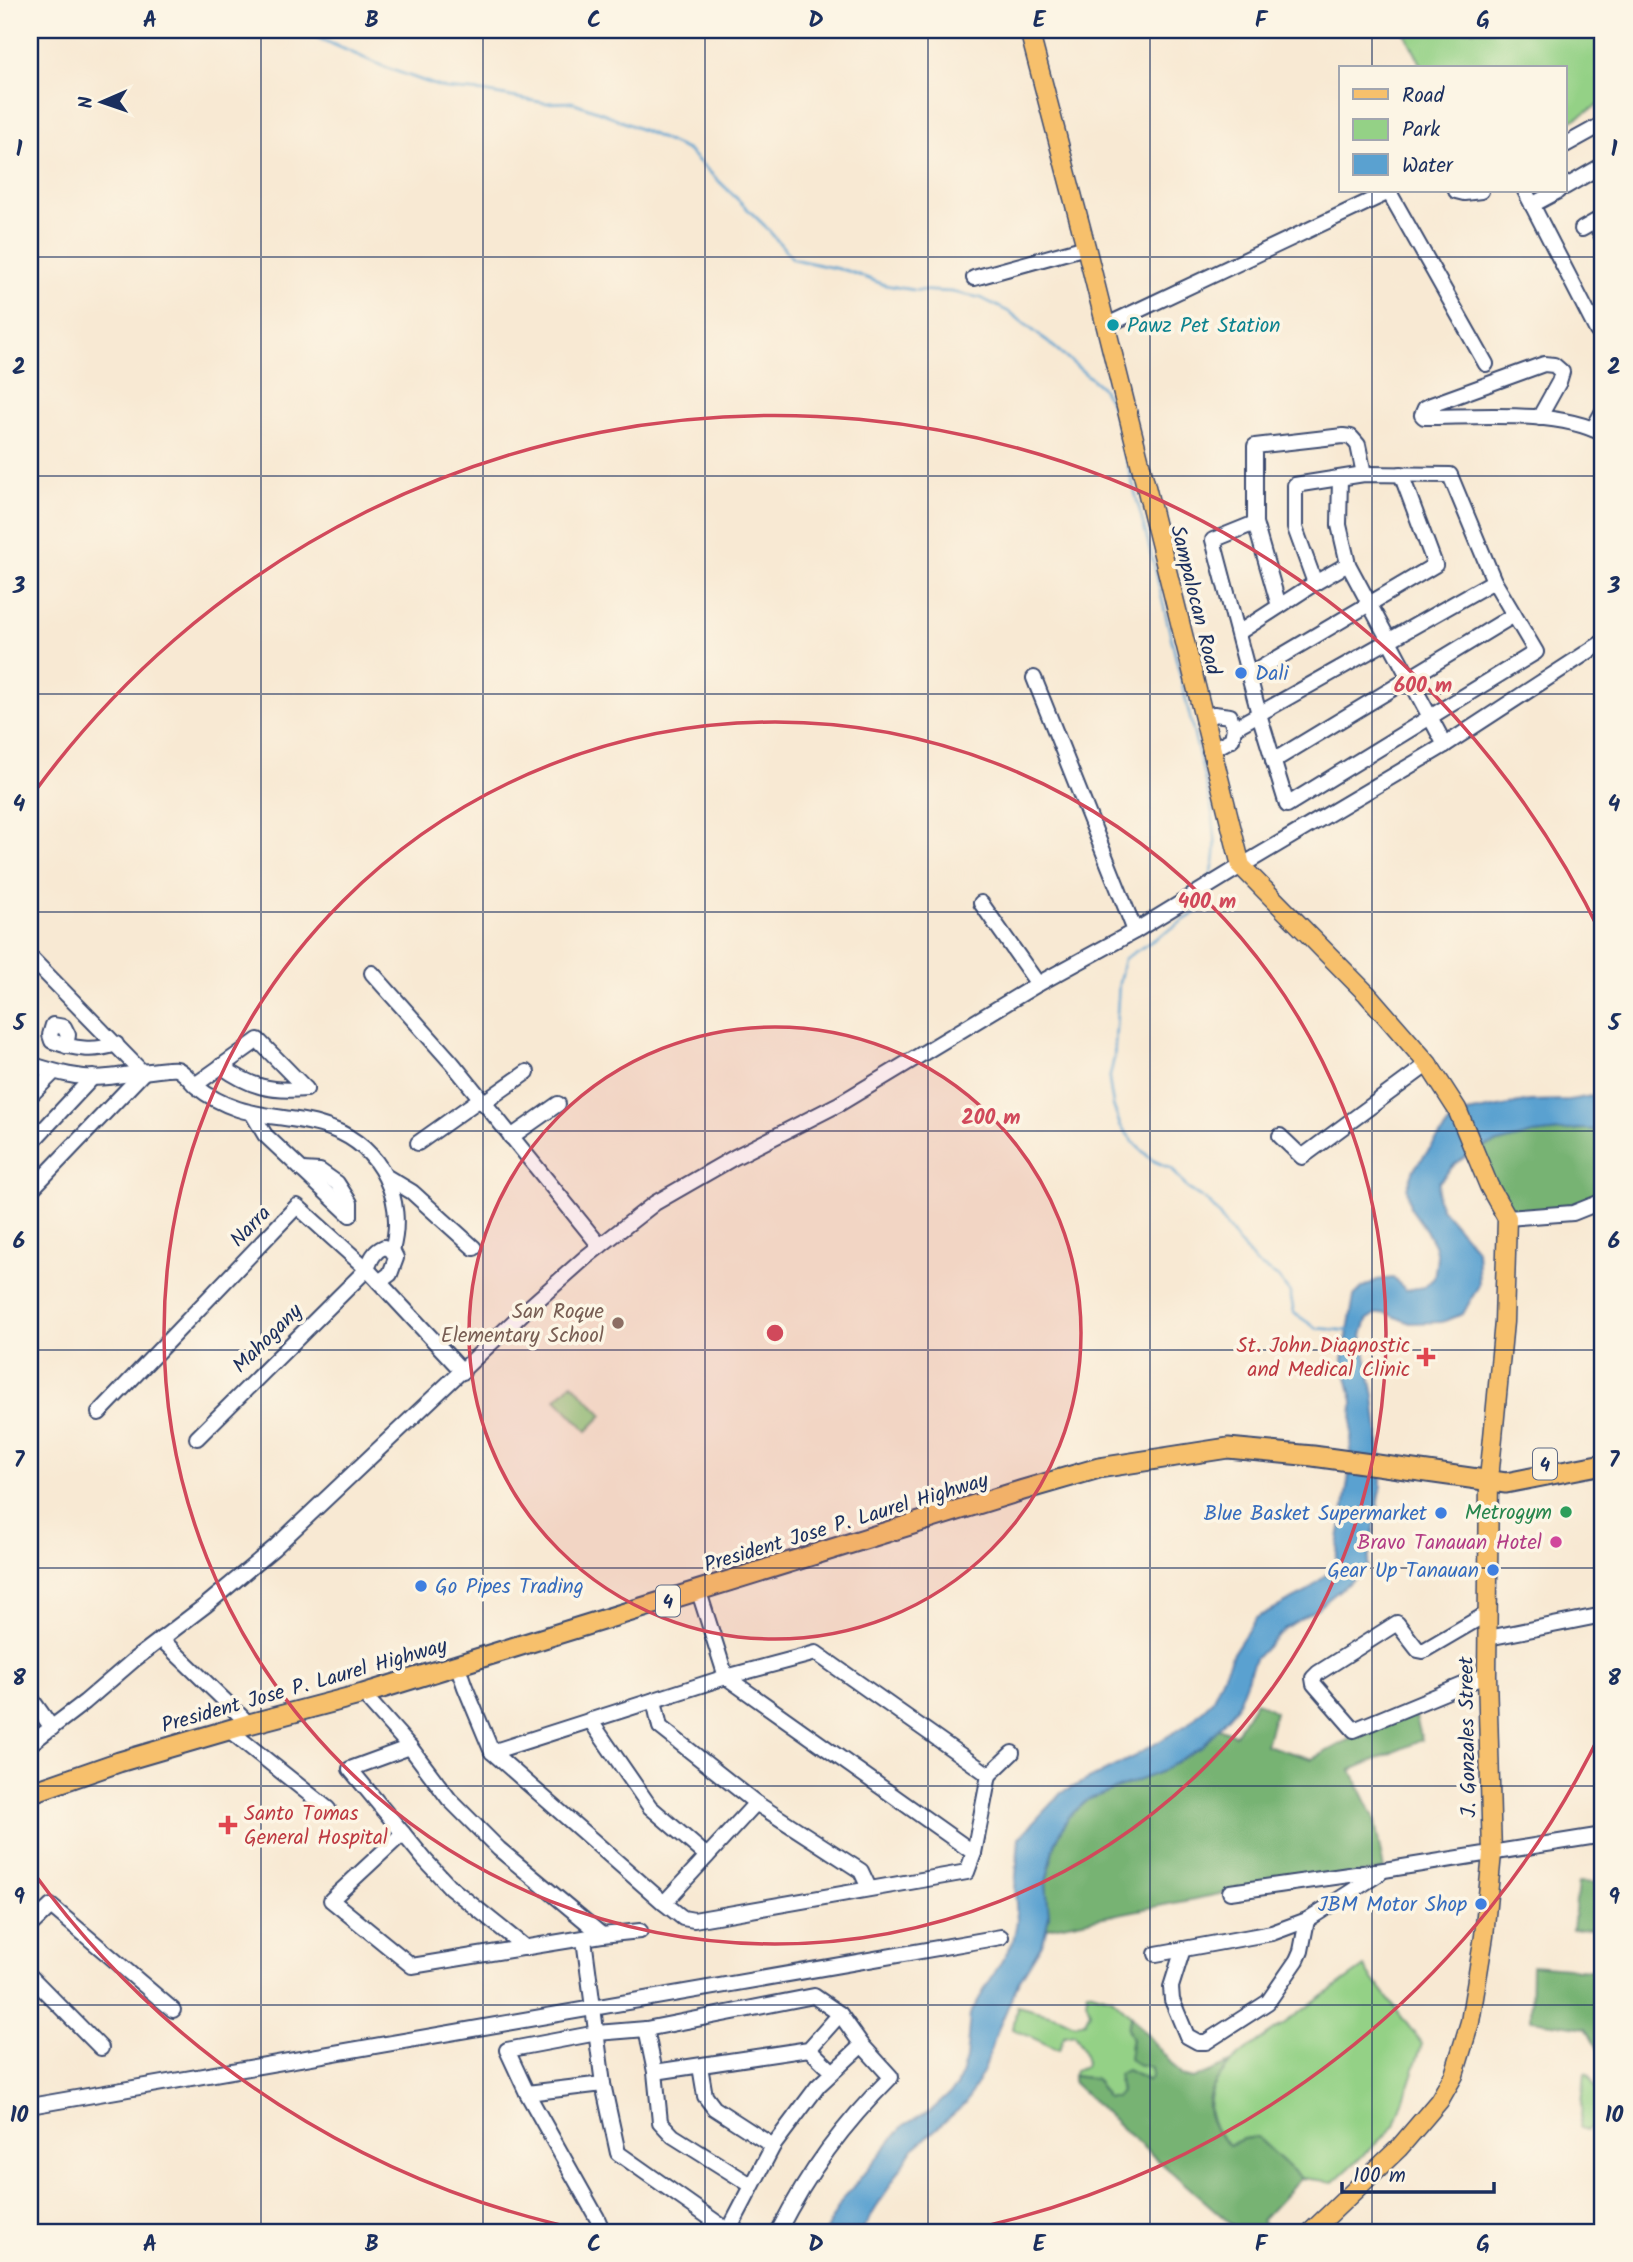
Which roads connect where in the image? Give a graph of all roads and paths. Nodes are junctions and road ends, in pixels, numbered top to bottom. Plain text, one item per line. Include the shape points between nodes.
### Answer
1 (1029, 30) edge
2 (1603, 124) edge
3 (1566, 144) edge
4 (1603, 165) edge
5 (1566, 186) edge
6 (1388, 192) edge
7 (1391, 192) edge
8 (1526, 192) edge
9 (1556, 192) edge
10 (1532, 205) junction
11 (1593, 222) edge
12 (1603, 238) edge
13 (1086, 247) junction
14 (974, 278) dead end
15 (1597, 322) edge
16 (1105, 326) junction
17 (1486, 364) dead end
18 (1603, 411) edge
19 (1539, 418) junction
20 (1598, 432) edge
21 (1364, 474) junction
22 (1401, 474) junction
23 (1339, 478) junction
24 (1255, 523) junction
25 (1348, 564) junction
26 (1494, 581) junction
27 (1315, 583) junction
28 (1368, 604) junction
29 (1279, 606) junction
30 (1514, 615) junction
31 (1238, 633) junction
32 (1389, 641) junction
33 (1603, 642) edge
34 (1249, 675) junction
35 (1034, 678) dead end
36 (1409, 679) junction
37 (1259, 713) junction
38 (1430, 717) junction
39 (1203, 721) junction
40 (1234, 728) junction
41 (1445, 745) junction
42 (1210, 751) junction
43 (1273, 761) junction
44 (1241, 866) junction
45 (981, 904) dead end
46 (1135, 931) junction
47 (31, 961) edge
48 (372, 973) dead end
49 (1038, 984) junction
50 (116, 1044) junction
51 (66, 1046) dead end
52 (30, 1064) edge
53 (1428, 1064) junction
54 (221, 1066) junction
55 (54, 1072) junction
56 (527, 1072) dead end
57 (143, 1073) junction
58 (93, 1077) junction
59 (195, 1085) junction
60 (30, 1096) edge
61 (482, 1101) junction
62 (558, 1104) dead end
63 (252, 1113) junction
64 (1280, 1136) dead end
65 (511, 1138) junction
66 (418, 1143) dead end
67 (30, 1144) edge
68 (302, 1170) dead end
69 (387, 1177) junction
70 (30, 1191) edge
71 (1603, 1201) edge
72 (1507, 1218) junction
73 (600, 1246) junction
74 (388, 1248) junction
75 (474, 1248) dead end
76 (366, 1269) junction
77 (379, 1282) junction
78 (463, 1372) junction
79 (99, 1413) dead end
80 (197, 1438) dead end
81 (1603, 1454) edge
82 (1603, 1464) edge
83 (1489, 1479) junction
84 (699, 1592) junction
85 (1488, 1613) junction
86 (1603, 1615) edge
87 (1488, 1638) junction
88 (161, 1639) junction
89 (457, 1664) junction
90 (1487, 1675) junction
91 (726, 1677) junction
92 (363, 1694) junction
93 (30, 1697) edge
94 (654, 1700) junction
95 (590, 1720) junction
96 (249, 1724) junction
97 (52, 1728) junction
98 (229, 1730) junction
99 (30, 1744) edge
100 (410, 1747) junction
101 (492, 1752) junction
102 (1012, 1753) dead end
103 (989, 1774) junction
104 (30, 1793) edge
105 (756, 1803) junction
106 (328, 1809) dead end
107 (403, 1833) junction
108 (1603, 1835) edge
109 (974, 1853) junction
110 (1492, 1853) junction
111 (707, 1856) junction
112 (1384, 1870) junction
113 (869, 1888) junction
114 (1230, 1892) dead end
115 (664, 1903) junction
116 (1307, 1920) junction
117 (30, 1926) edge
118 (640, 1931) dead end
119 (602, 1935) junction
120 (1001, 1937) dead end
121 (584, 1939) junction
122 (526, 1948) junction
123 (1183, 1949) junction
124 (1156, 1954) dead end
125 (30, 1976) edge
126 (594, 2009) junction
127 (173, 2010) dead end
128 (840, 2014) junction
129 (646, 2029) junction
130 (597, 2033) junction
131 (862, 2045) junction
132 (101, 2048) dead end
133 (809, 2049) junction
134 (700, 2066) junction
135 (655, 2072) junction
136 (833, 2072) junction
137 (603, 2084) junction
138 (527, 2093) junction
139 (30, 2106) edge
140 (773, 2146) junction
141 (751, 2185) junction
142 (603, 2232) edge
143 (729, 2232) edge
144 (778, 2232) edge
145 (1311, 2232) edge

1 - 13 main road, Sampalocan Road
2 - 3 street
4 - 5 street
6 - 16 street
7 - 17 street
8 - 10 street
9 - 10 street
10 - 15 street
11 - 12 street
13 - 14 street
13 - 16 main road, Sampalocan Road
16 - 39 main road, Sampalocan Road
18 - 20 street
19 - 19 street via 1562,372 1554,365 1544,364 1432,405 1422,415
19 - 20 street
21 - 22 street
21 - 23 street
21 - 24 street via 1352,437 1255,446
22 - 26 street via 1450,475
22 - 28 street via 1435,565
23 - 25 street via 1339,525
23 - 27 street via 1295,485 1295,528
24 - 29 street
24 - 31 street via 1213,540
25 - 27 street
25 - 28 street
26 - 30 street
26 - 32 street
27 - 29 street
28 - 32 street
28 - 34 street
29 - 31 street
30 - 36 street
30 - 38 street via 1536,652
31 - 34 street
32 - 36 street
32 - 37 street
33 - 41 street
34 - 37 street
35 - 46 street
36 - 38 street
36 - 43 street
37 - 40 street
37 - 43 street
38 - 41 street
38 - 43 street via 1287,805
39 - 40 street via 1214,714 1230,716
39 - 42 main road, Sampalocan Road
40 - 42 street via 1232,739
41 - 44 street
42 - 44 main road, Sampalocan Road
44 - 46 street
44 - 53 main road, Sampalocan Road via 1367,994
45 - 49 street
46 - 49 street
47 - 50 street
48 - 61 street
49 - 73 street via 839,1104 655,1203
50 - 51 street via 103,1049
50 - 57 street
52 - 55 street
53 - 64 street via 1302,1157
53 - 72 main road, Sampalocan Road via 1457,1109
54 - 54 street via 264,1089 306,1090 258,1040
54 - 59 street
55 - 58 street
55 - 60 street
56 - 61 street
57 - 58 street
57 - 59 street via 177,1070
57 - 70 street
58 - 67 street
59 - 63 street via 211,1097
61 - 65 street
61 - 66 street
62 - 65 street
63 - 68 street via 265,1135
63 - 69 street via 311,1123 354,1138
65 - 73 street
69 - 74 street via 396,1219 395,1239
69 - 75 street via 412,1192
71 - 72 street via 1573,1213
72 - 83 main road, J. Gonzales Street via 1504,1322
73 - 78 street
74 - 76 street via 378,1249
74 - 77 street via 396,1258 390,1273
76 - 77 street, Narra
76 - 79 street, Narra via 297,1206
76 - 80 street, Mahogany
77 - 78 street, Narra
78 - 88 street via 274,1548
81 - 83 highway, President Jose P. Laurel Highway / 4
82 - 83 highway, President Jose P. Laurel Highway / 4 via 1506,1483
83 - 84 highway, President Jose P. Laurel Highway / 4 via 1228,1448 1099,1468
83 - 85 main road, J. Gonzales Street
84 - 89 highway, President Jose P. Laurel Highway / 4
84 - 91 street
85 - 87 main road, J. Gonzales Street
85 - 90 street via 1423,1651 1397,1623 1313,1678 1354,1730
86 - 87 street
87 - 90 main road, J. Gonzales Street
88 - 96 street
88 - 97 street
89 - 92 highway, President Jose P. Laurel Highway / 4
89 - 101 street
90 - 110 main road, J. Gonzales Street
91 - 94 street
91 - 103 street via 816,1653
91 - 109 street
92 - 96 highway, President Jose P. Laurel Highway / 4
92 - 100 street
93 - 97 street
94 - 95 street
94 - 105 street via 660,1727
95 - 101 street
95 - 111 street via 650,1807
96 - 98 highway, President Jose P. Laurel Highway / 4
97 - 99 street
98 - 104 highway, President Jose P. Laurel Highway / 4
98 - 106 street
100 - 107 street via 349,1769
100 - 119 street via 449,1799 499,1849
101 - 115 street
102 - 103 street
103 - 109 street
105 - 111 street
105 - 113 street via 861,1871
107 - 122 street via 450,1887
107 - 122 street via 331,1900 412,1966
108 - 110 street
109 - 113 street via 967,1872
110 - 112 street
110 - 145 main road, J. Gonzales Street via 1472,2014 1454,2075 1439,2101 1398,2148
111 - 115 street
112 - 114 street
112 - 116 street
113 - 115 street via 694,1920 683,1918
116 - 123 street via 1272,1933
116 - 123 street via 1297,1960 1268,2002 1206,2042 1187,2036 1172,2000 1171,1987
117 - 127 street via 51,1906
118 - 119 street
119 - 121 street
120 - 126 street
121 - 122 street
121 - 126 street
123 - 124 street
125 - 132 street
126 - 130 street
126 - 139 street
128 - 129 street via 814,1996
128 - 131 street
128 - 133 street
129 - 130 street
129 - 135 street
130 - 137 street
130 - 138 street via 507,2050
131 - 136 street
131 - 144 street via 891,2077 824,2153
133 - 134 street
133 - 136 street
134 - 135 street
134 - 140 street via 705,2096 714,2108
135 - 141 street via 660,2122 673,2136
136 - 140 street
137 - 138 street
137 - 143 street via 618,2153
138 - 142 street
140 - 141 street
141 - 143 street

